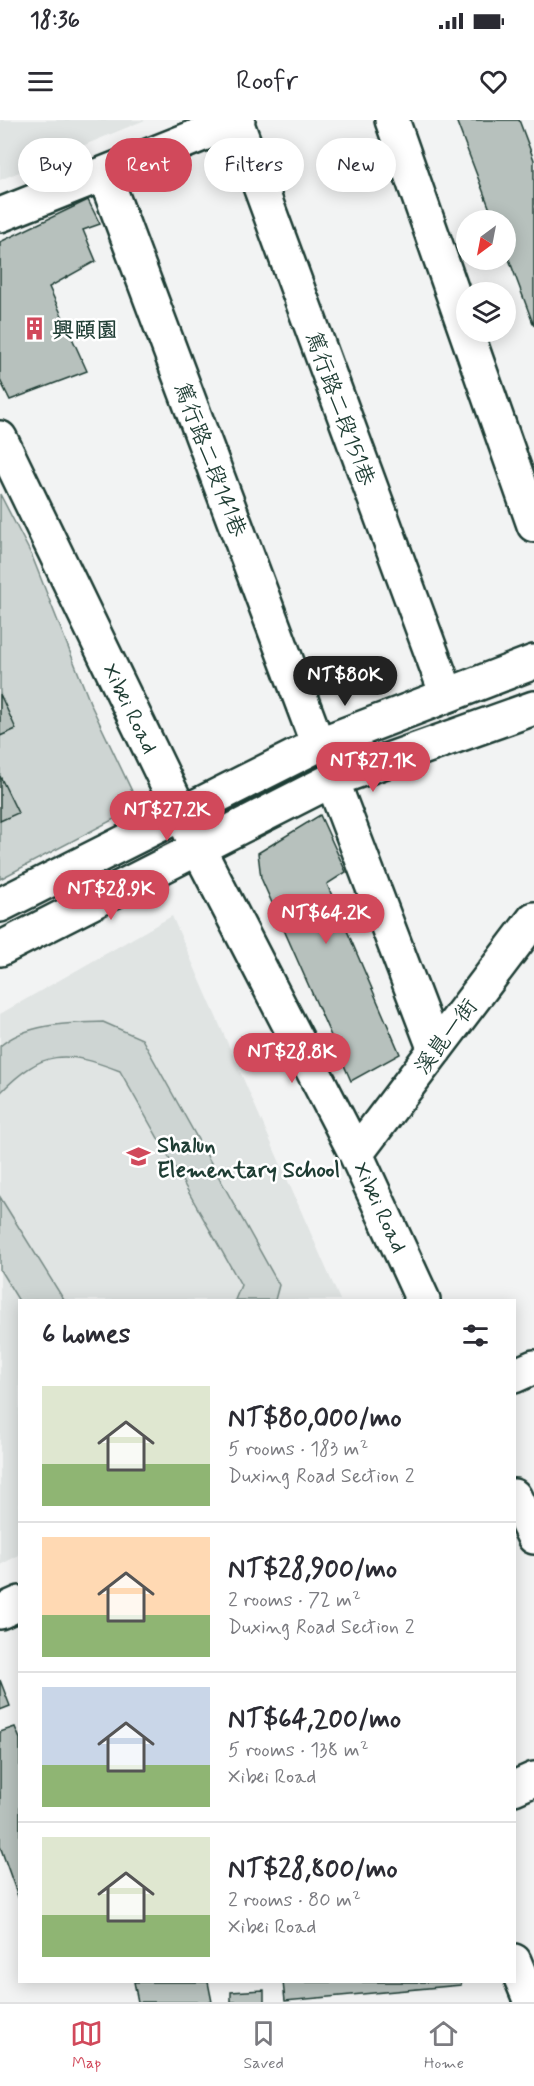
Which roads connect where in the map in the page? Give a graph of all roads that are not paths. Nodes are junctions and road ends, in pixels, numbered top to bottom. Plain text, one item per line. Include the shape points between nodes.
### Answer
1 (237, 120) edge
2 (392, 120) edge
3 (104, 174) junction
4 (0, 215) edge
5 (0, 438) edge
6 (534, 525) edge
7 (534, 662) edge
8 (447, 695) junction
9 (534, 708) edge
10 (318, 745) junction
11 (332, 780) junction
12 (182, 813) junction
13 (198, 848) junction
14 (0, 905) edge
15 (534, 919) edge
16 (0, 950) edge
17 (435, 1050) junction
18 (356, 1154) junction
19 (423, 1299) edge
20 (534, 1367) edge
21 (516, 1375) edge
22 (516, 1500) edge
23 (534, 1537) edge
24 (18, 1604) edge
25 (0, 1612) edge
26 (534, 1779) edge
27 (516, 1787) edge
28 (516, 1966) edge
29 (531, 2002) edge

1 - 3 street
1 - 8 street, 篤行路二段151巷
2 - 6 street
3 - 4 street
3 - 10 street, 篤行路二段141巷
5 - 12 street, Xibei Road
7 - 8 street
8 - 10 street
9 - 11 street
10 - 12 street
11 - 13 street
11 - 17 street
12 - 13 street, Xibei Road
12 - 14 street
13 - 16 street
13 - 18 street, Xibei Road
15 - 17 street, 溪崑一街
17 - 18 street, 溪崑一街
18 - 19 street, Xibei Road
20 - 21 street
22 - 23 street
24 - 25 street
26 - 27 street
28 - 29 street

